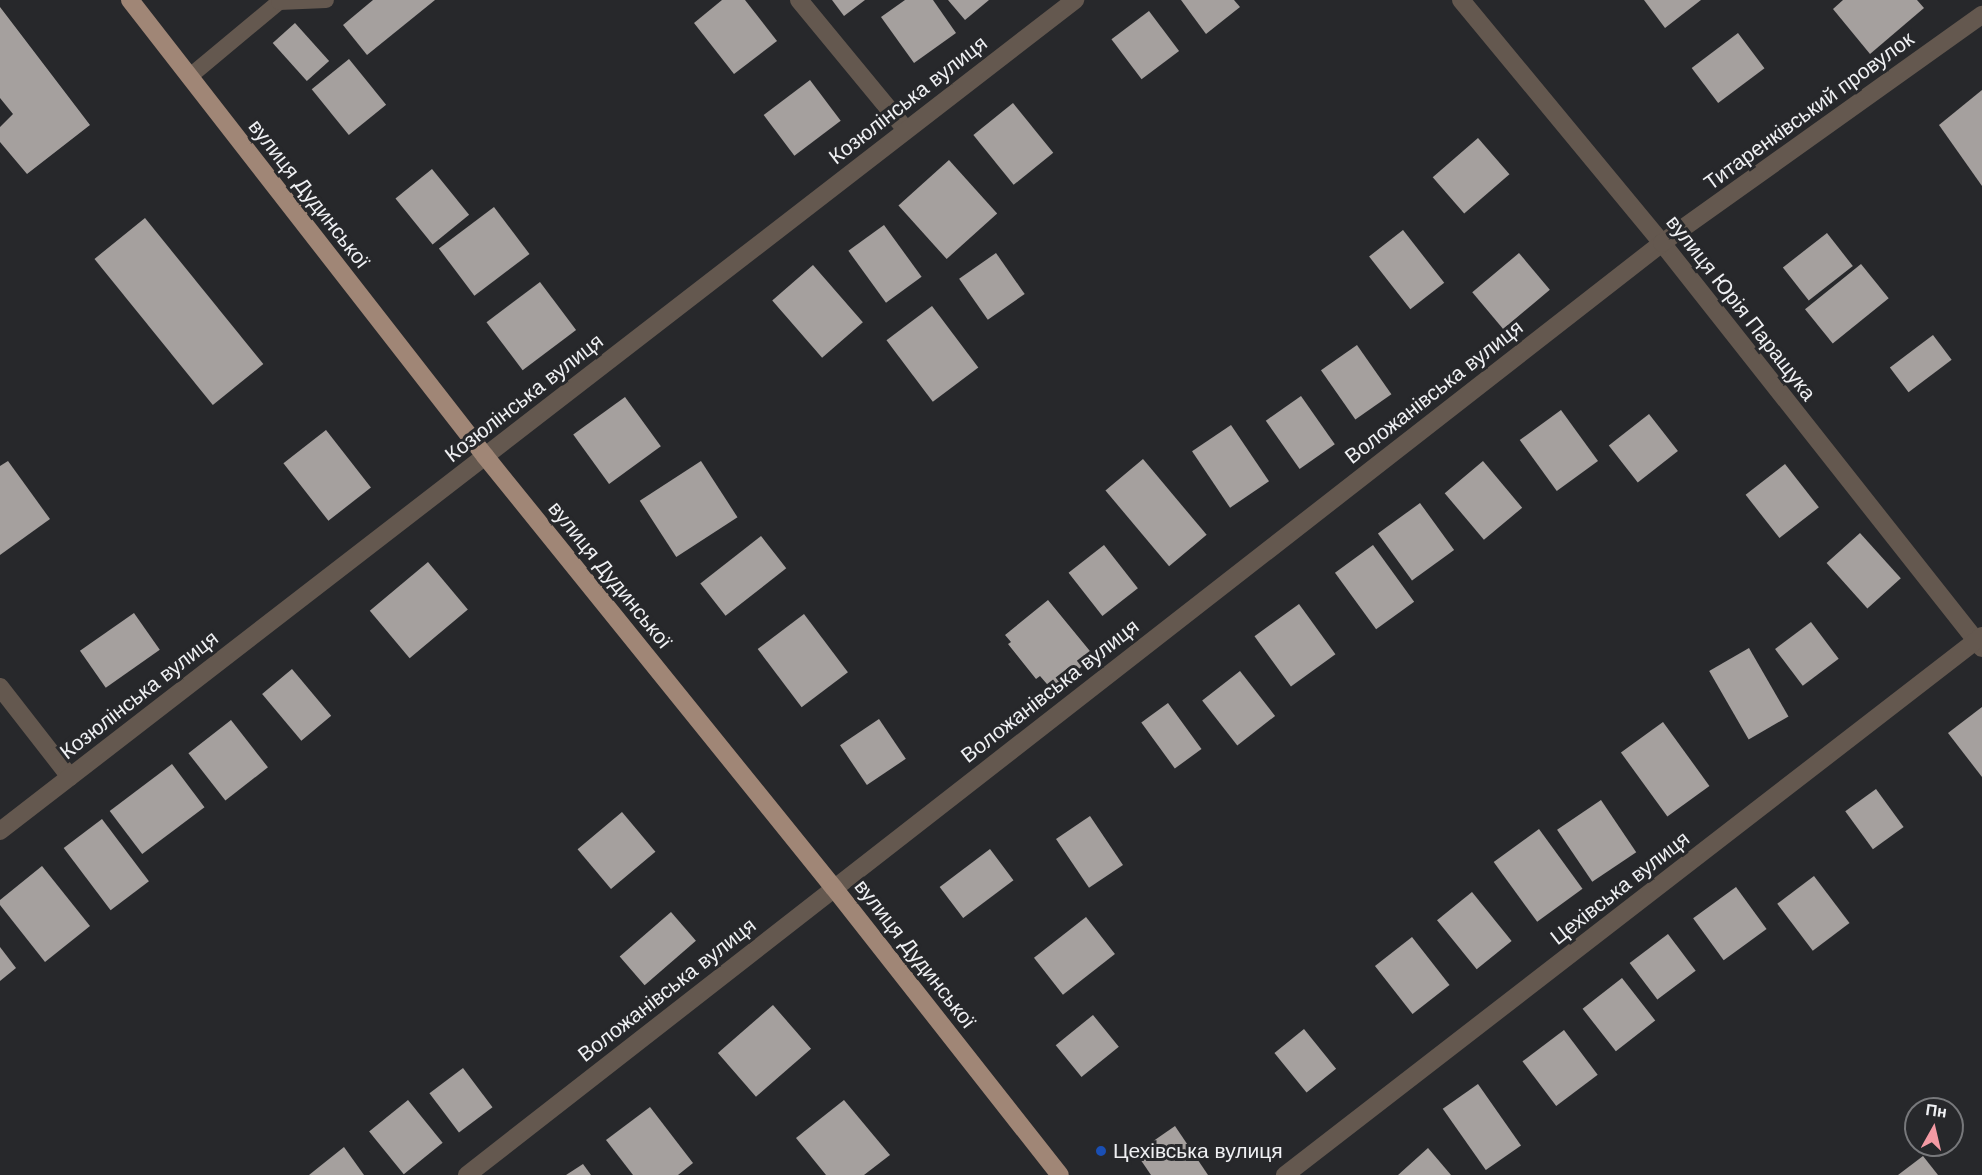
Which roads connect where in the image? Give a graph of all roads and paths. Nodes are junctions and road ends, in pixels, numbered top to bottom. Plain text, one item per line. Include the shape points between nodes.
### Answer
1 (130, 0) edge
2 (326, 0) edge
3 (800, 0) edge
4 (1075, 0) edge
5 (1461, 0) edge
6 (278, 1) edge
7 (1982, 15) edge
8 (189, 77) junction
9 (906, 130) junction
10 (1662, 243) junction
11 (485, 456) junction
12 (1980, 641) edge
13 (0, 687) edge
14 (70, 777) junction
15 (0, 831) edge
16 (834, 888) junction
17 (467, 1175) edge
18 (1060, 1175) edge
19 (1285, 1175) edge

1 - 8 main road, вулиця Дудинської
2 - 6 lane
3 - 9 street
4 - 9 street, Козюлінська вулиця
5 - 10 street, вулиця Юрія Паращука
6 - 8 lane
7 - 10 street, Титаренківський провулок
8 - 11 main road, вулиця Дудинської
9 - 11 street, Козюлінська вулиця
10 - 12 street, вулиця Юрія Паращука
10 - 16 street, Воложанівська вулиця
11 - 14 street, Козюлінська вулиця
11 - 16 main road, вулиця Дудинської
12 - 19 street, Цехівська вулиця
13 - 14 street
14 - 15 street, Козюлінська вулиця
16 - 17 street, Воложанівська вулиця
16 - 18 main road, вулиця Дудинської

